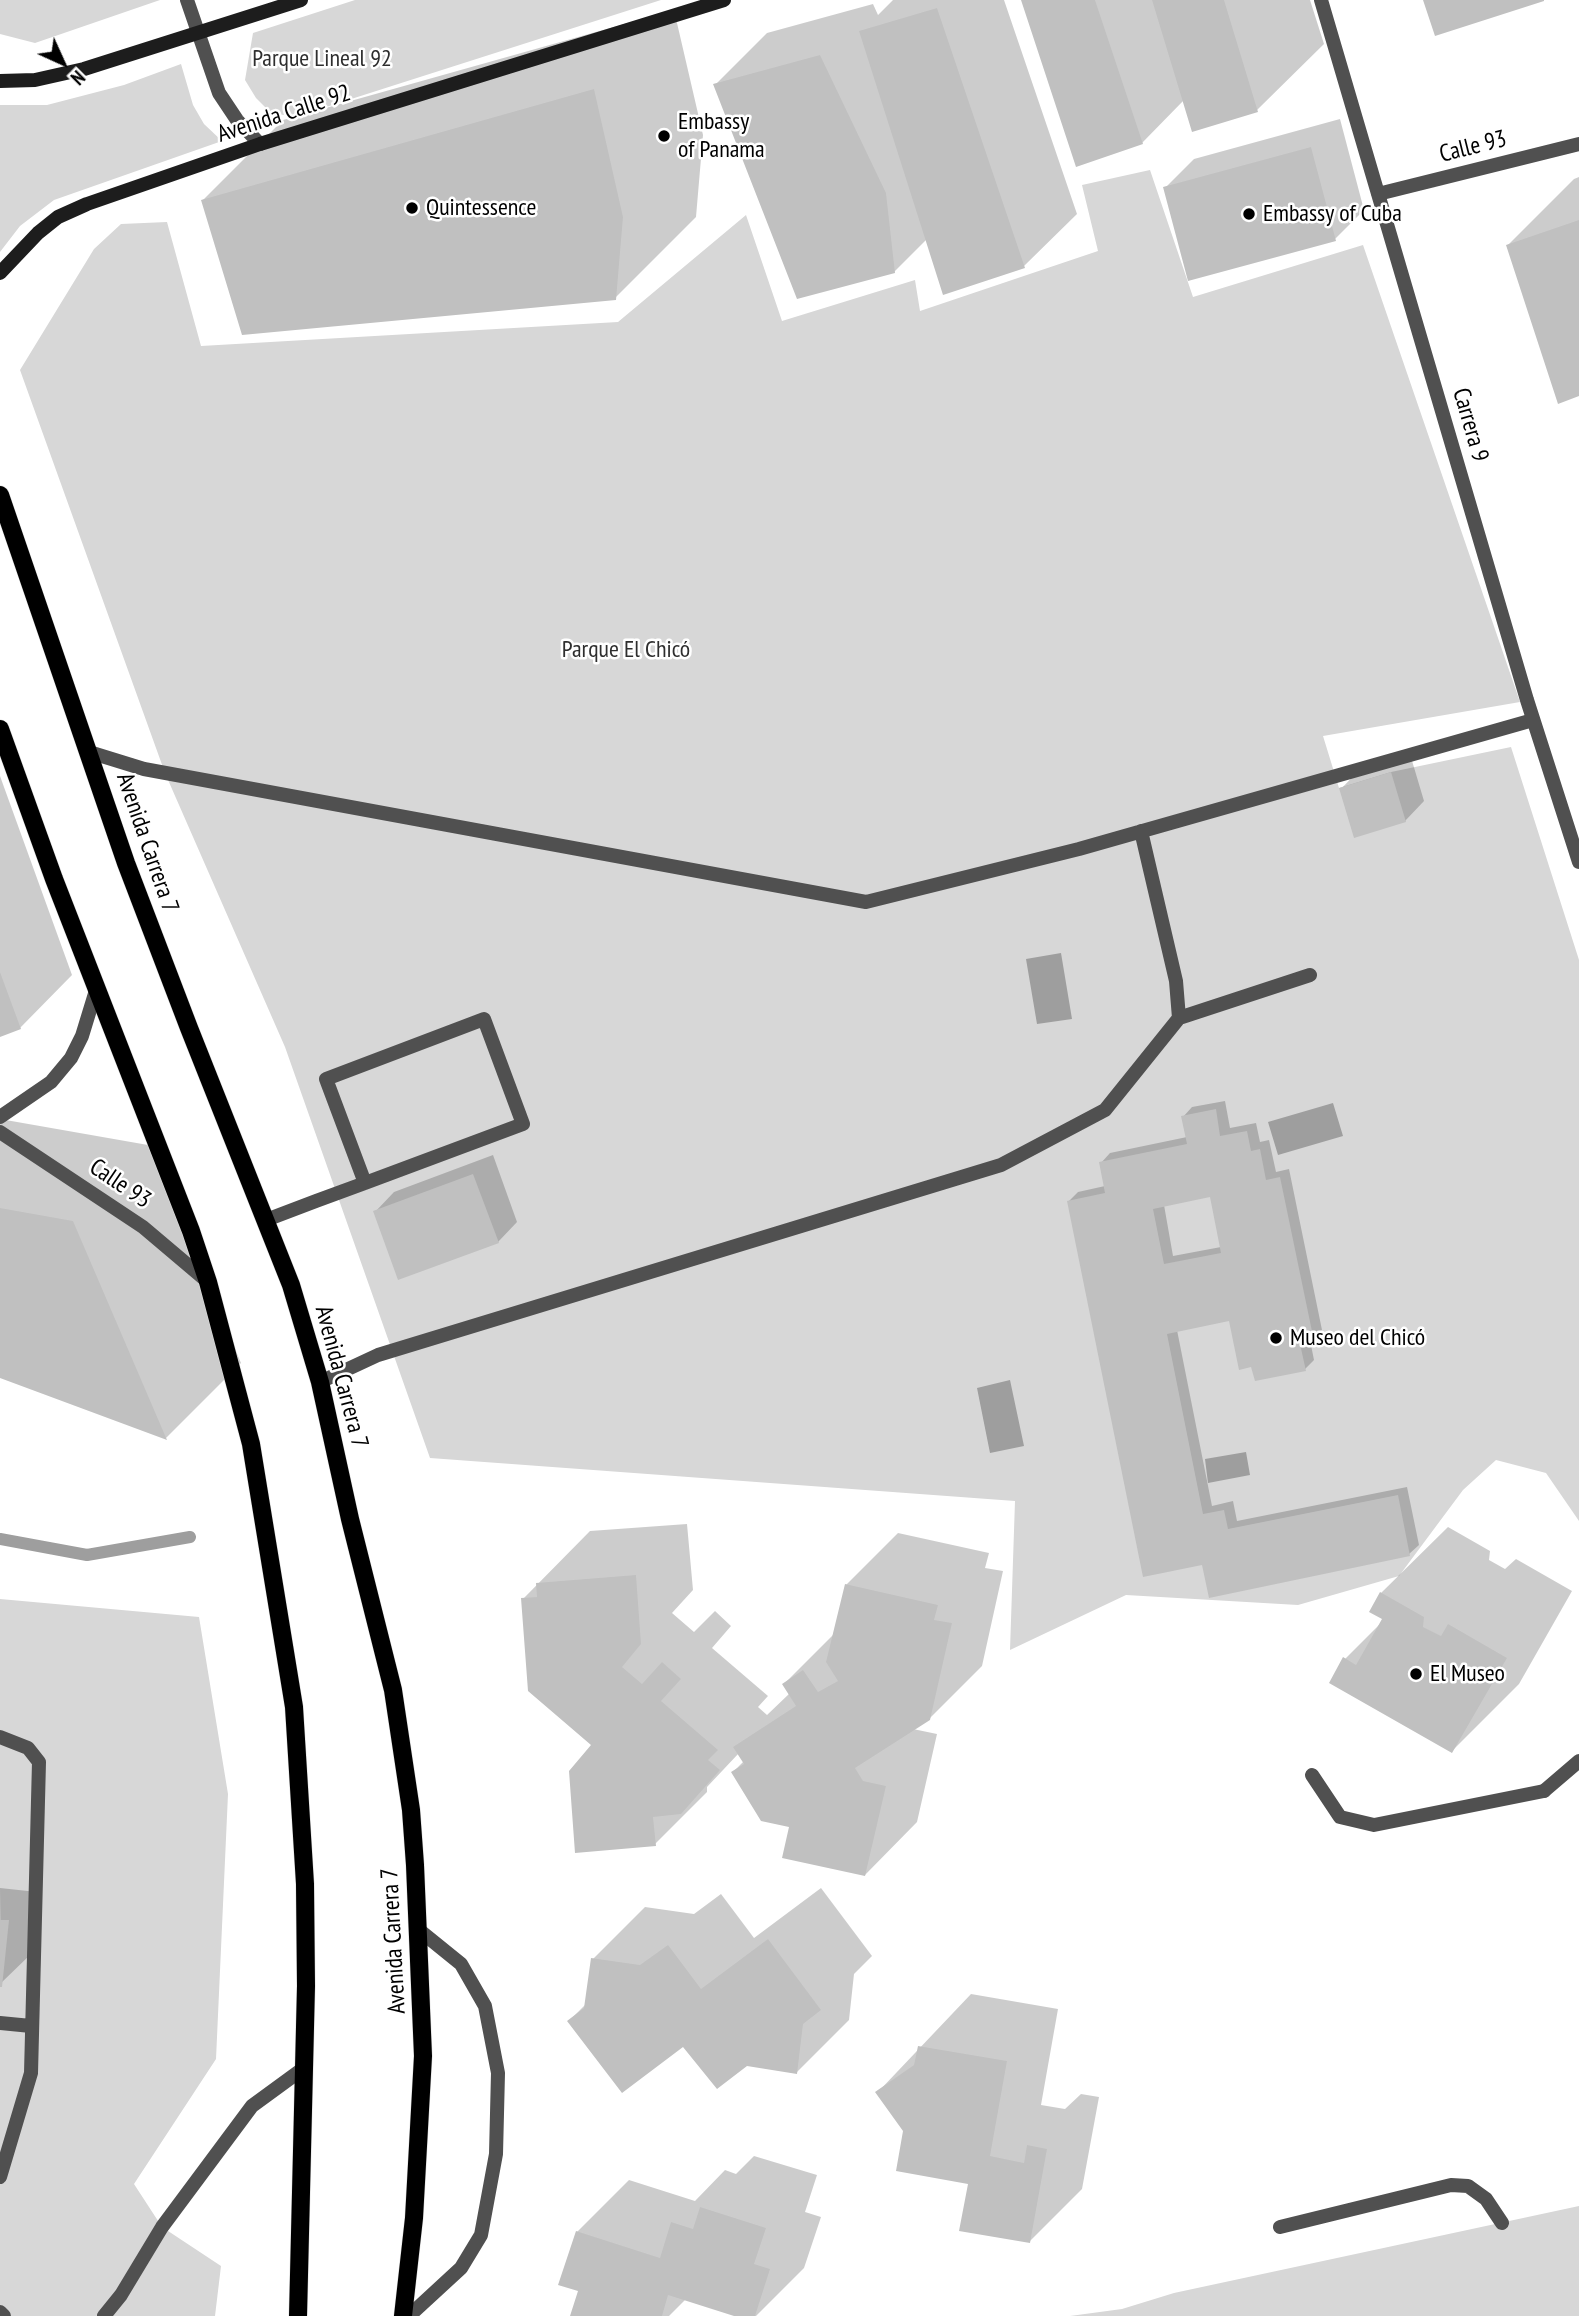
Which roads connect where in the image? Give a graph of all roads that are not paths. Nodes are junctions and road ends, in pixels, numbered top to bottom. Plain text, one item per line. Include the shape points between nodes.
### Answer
1 (187, 0) edge
2 (301, 0) edge
3 (724, 0) edge
4 (1321, 0) edge
5 (198, 33) junction
6 (0, 81) edge
7 (261, 144) junction
8 (1579, 144) edge
9 (1378, 194) junction
10 (0, 274) edge
11 (0, 495) edge
12 (1533, 720) junction
13 (0, 729) edge
14 (89, 752) junction
15 (1141, 831) junction
16 (1579, 862) edge
17 (1310, 975) dead end
18 (97, 987) junction
19 (1179, 1018) junction
20 (0, 1117) edge
21 (0, 1132) edge
22 (365, 1183) junction
23 (266, 1220) junction
24 (208, 1282) junction
25 (320, 1381) junction
26 (0, 1737) edge
27 (1579, 1761) edge
28 (1312, 1775) dead end
29 (419, 1930) junction
30 (0, 2023) edge
31 (31, 2026) junction
32 (304, 2068) junction
33 (0, 2176) edge
34 (1502, 2223) dead end
35 (1280, 2227) dead end
36 (0, 2312) edge
37 (4, 2316) edge
38 (104, 2316) edge
39 (298, 2316) edge
40 (403, 2316) edge
41 (409, 2316) edge

1 - 5 street
2 - 5 main road
3 - 7 main road, Avenida Calle 92
4 - 9 street, Carrera 9
5 - 6 main road via 84,69 35,80
5 - 7 street via 219,93
7 - 10 main road, Avenida Calle 92 via 58,218
8 - 9 street, Calle 93
9 - 12 street, Carrera 9
11 - 14 main road, Avenida Carrera 7
12 - 15 street
12 - 16 street, Carrera 9
13 - 18 main road
14 - 15 street via 165,773 866,902
14 - 23 main road, Avenida Carrera 7 via 171,983
15 - 19 street via 1176,981
17 - 19 street
18 - 20 street via 71,1058 51,1082
18 - 24 main road
19 - 25 street via 1105,1110 1001,1165 378,1355
21 - 24 street, Calle 93 via 143,1227
22 - 22 street via 523,1124 484,1020 326,1079
22 - 23 street
23 - 25 main road, Avenida Carrera 7
24 - 32 main road via 251,1444 293,1707 305,1884
25 - 29 main road, Avenida Carrera 7 via 393,1690 411,1810
26 - 31 street via 28,1748 39,1762
27 - 28 street via 1545,1791 1374,1825 1340,1817
29 - 40 main road, Avenida Carrera 7 via 421,2118
29 - 41 street via 461,1964 485,2006 498,2073 496,2154 481,2235 461,2268
30 - 31 street
31 - 33 street via 31,2073
32 - 38 street via 252,2106 162,2227
32 - 39 main road
34 - 35 street via 1486,2199 1468,2186 1451,2185
36 - 37 street

